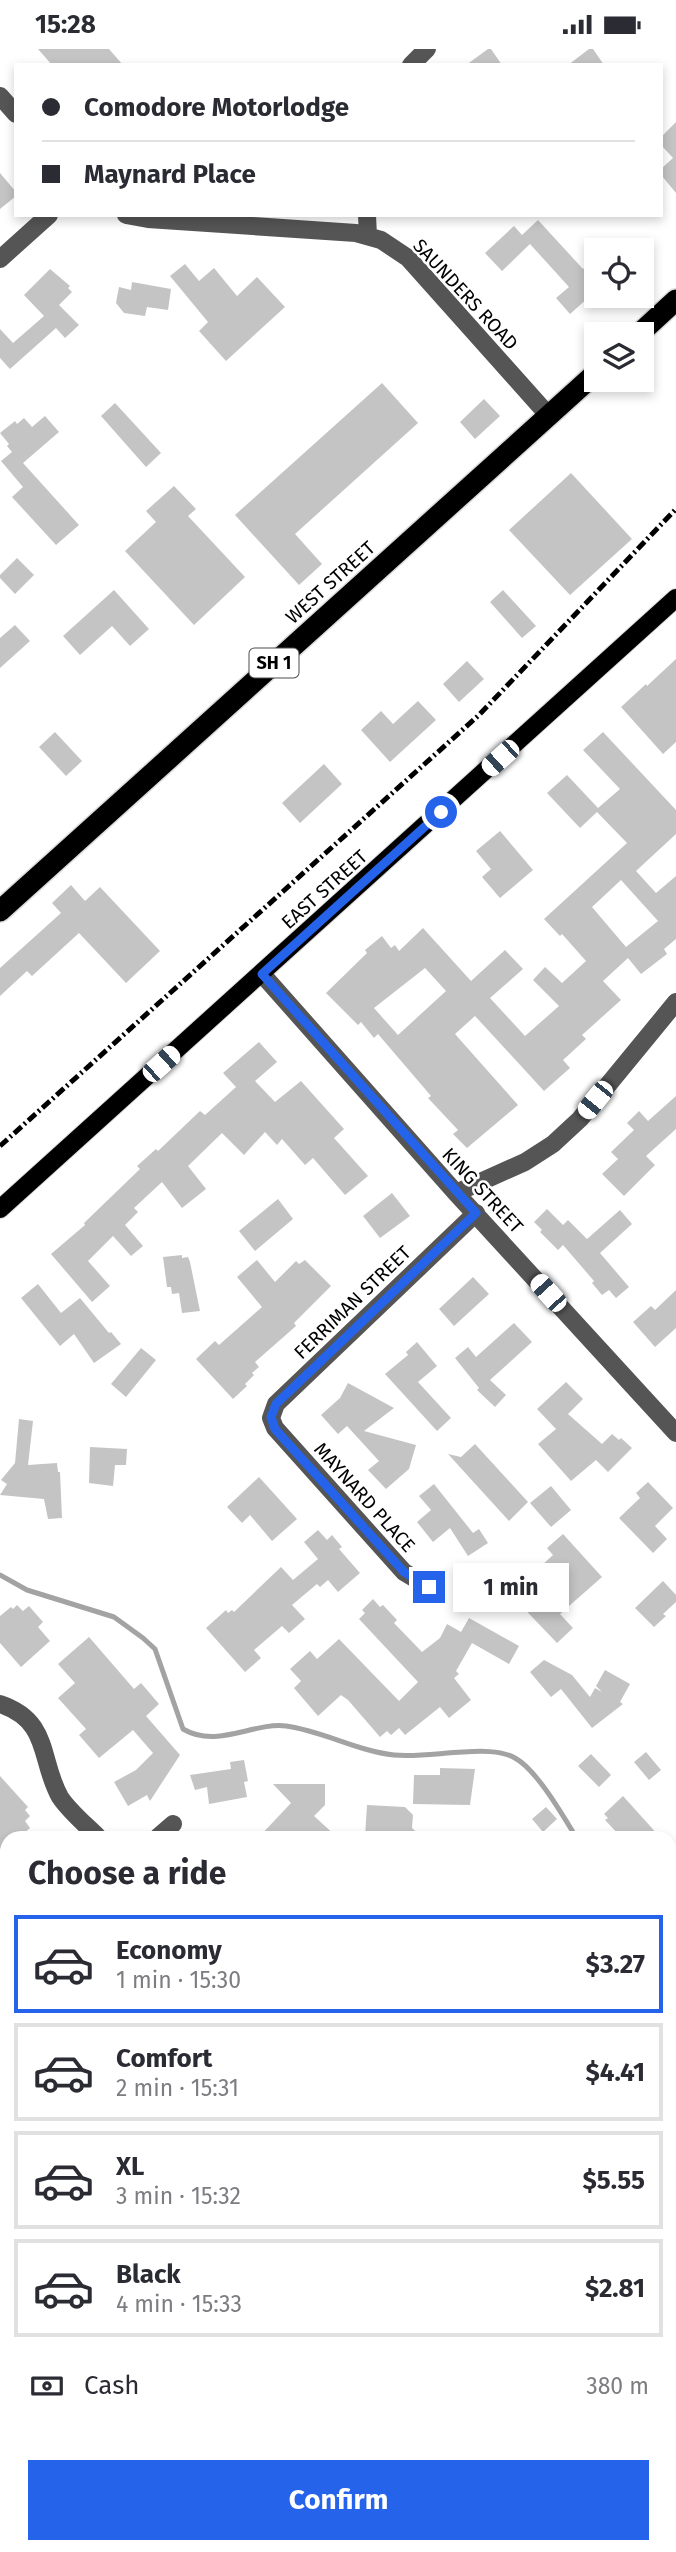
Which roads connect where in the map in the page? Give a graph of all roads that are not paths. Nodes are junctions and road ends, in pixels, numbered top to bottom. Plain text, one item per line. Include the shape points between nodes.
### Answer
1 (427, 49) edge
2 (413, 63) edge
3 (0, 96) edge
4 (14, 112) edge
5 (47, 217) edge
6 (137, 217) edge
7 (367, 217) edge
8 (369, 236) junction
9 (0, 259) edge
10 (676, 300) edge
11 (652, 322) edge
12 (584, 384) edge
13 (549, 416) junction
14 (676, 598) edge
15 (0, 911) edge
16 (262, 974) junction
17 (676, 1002) edge
18 (456, 1193) junction
19 (0, 1209) edge
20 (476, 1213) junction
21 (275, 1429) joint
22 (676, 1433) edge
23 (429, 1587) dead end
24 (0, 1704) edge
25 (173, 1824) dead end
26 (91, 1831) edge
27 (165, 1831) edge

1 - 2 street
3 - 4 street
5 - 9 street
6 - 8 street, SAUNDERS ROAD
7 - 8 street
8 - 13 street, SAUNDERS ROAD via 408,258
10 - 11 highway
12 - 13 highway, WEST STREET / SH 1
13 - 15 highway, WEST STREET / SH 1
14 - 16 main road, EAST STREET
16 - 18 street, KING STREET
16 - 19 main road, EAST STREET
17 - 18 street via 580,1119 553,1144
18 - 20 street, KING STREET
20 - 21 street, FERRIMAN STREET via 276,1404 271,1417
20 - 22 street, KING STREET
21 - 23 street, MAYNARD PLACE via 404,1572
24 - 26 street via 37,1730 60,1797
25 - 27 street

